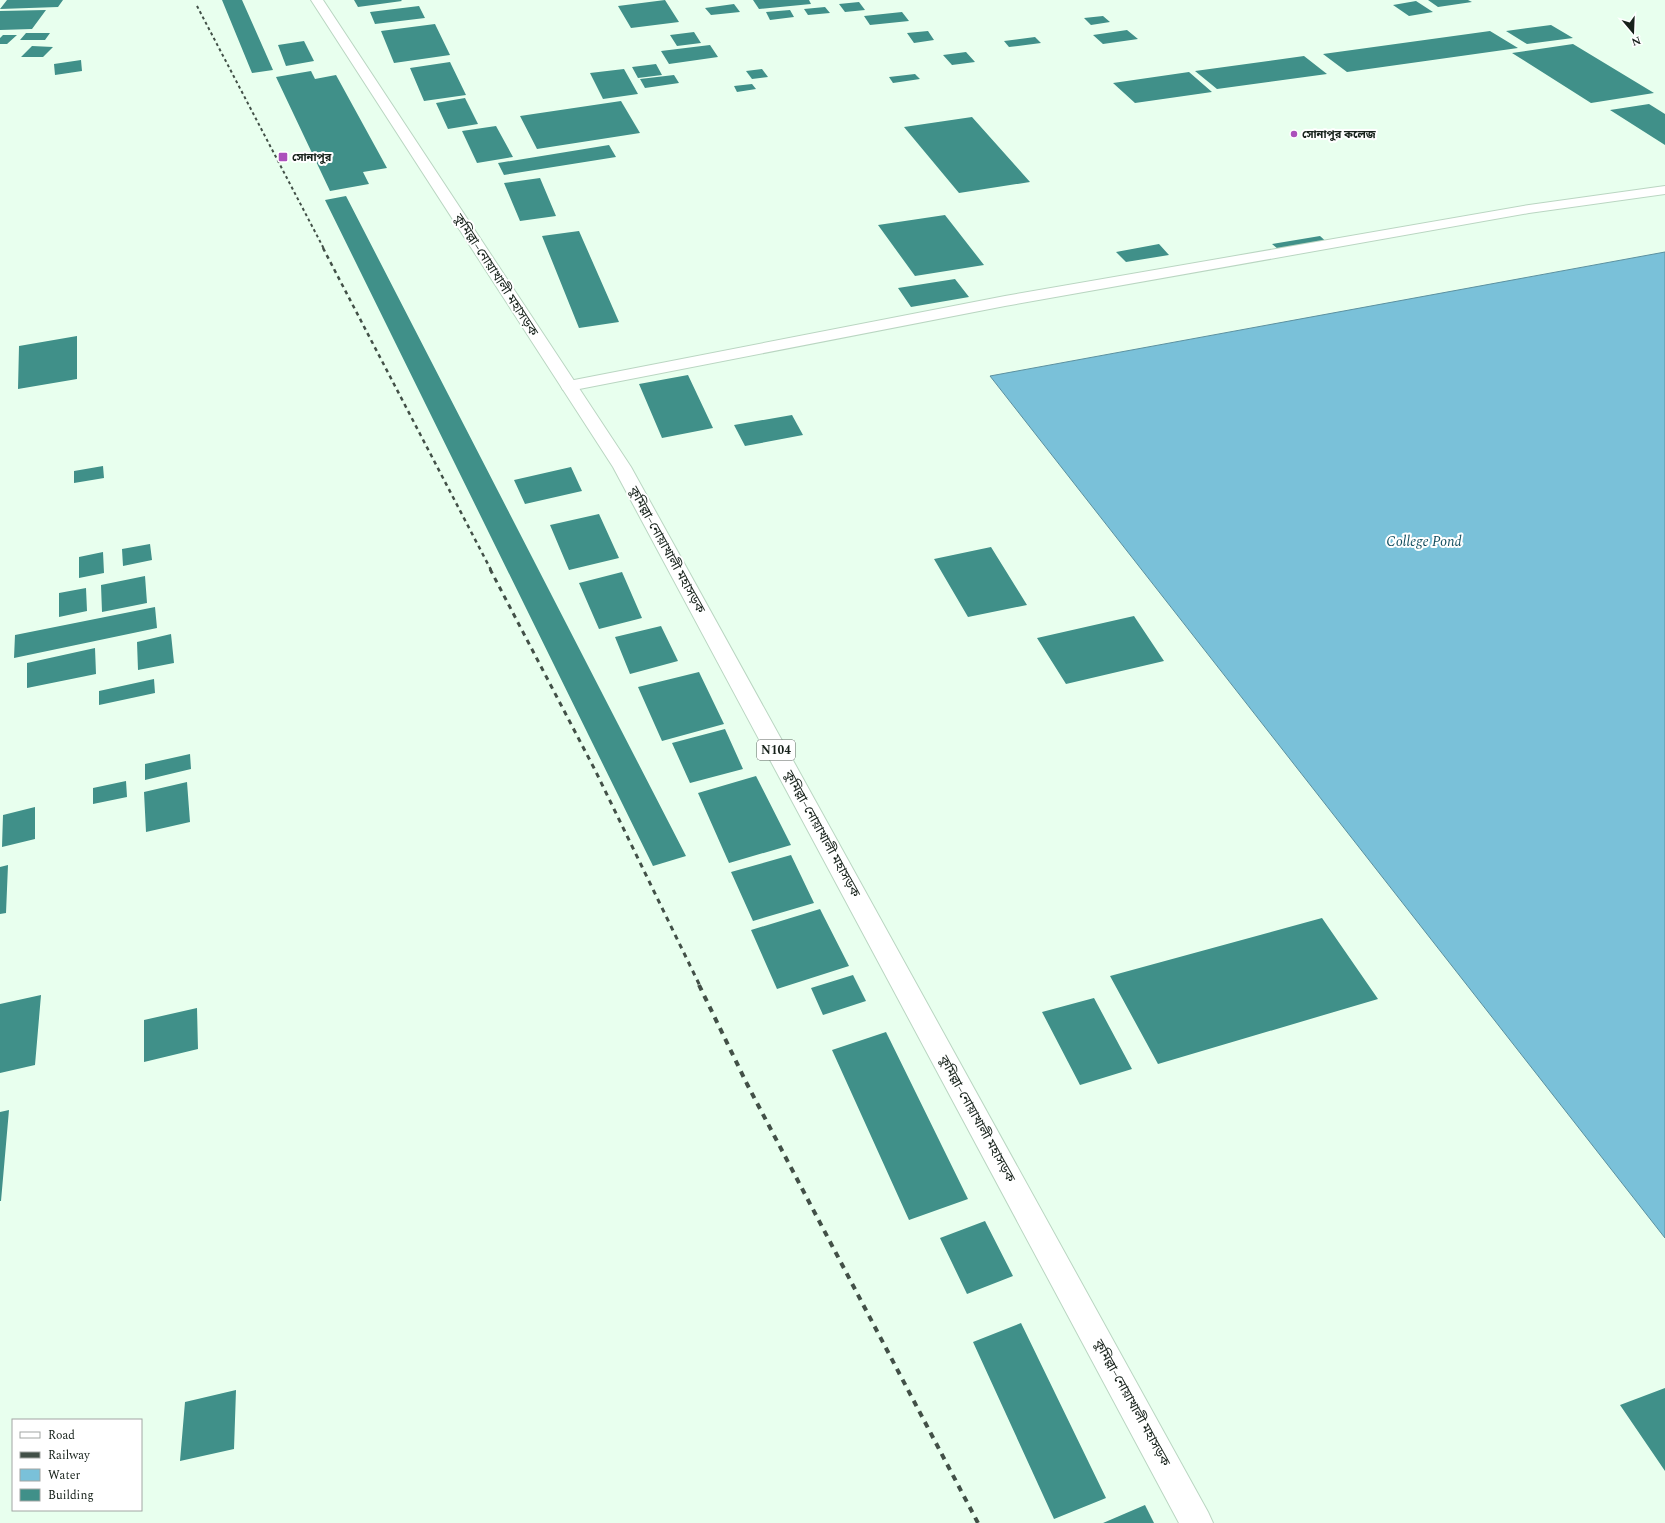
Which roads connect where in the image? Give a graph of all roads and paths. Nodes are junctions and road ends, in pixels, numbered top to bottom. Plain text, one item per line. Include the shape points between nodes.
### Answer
1 (317, 0) edge
2 (1665, 190) edge
3 (569, 386) junction
4 (1197, 1523) edge

1 - 3 main road, কুমিল্লা–নোয়াখালী মহাসড়ক / N104
2 - 3 main road via 1522,210 1005,301
3 - 4 main road, কুমিল্লা–নোয়াখালী মহাসড়ক / N104 via 622,467

